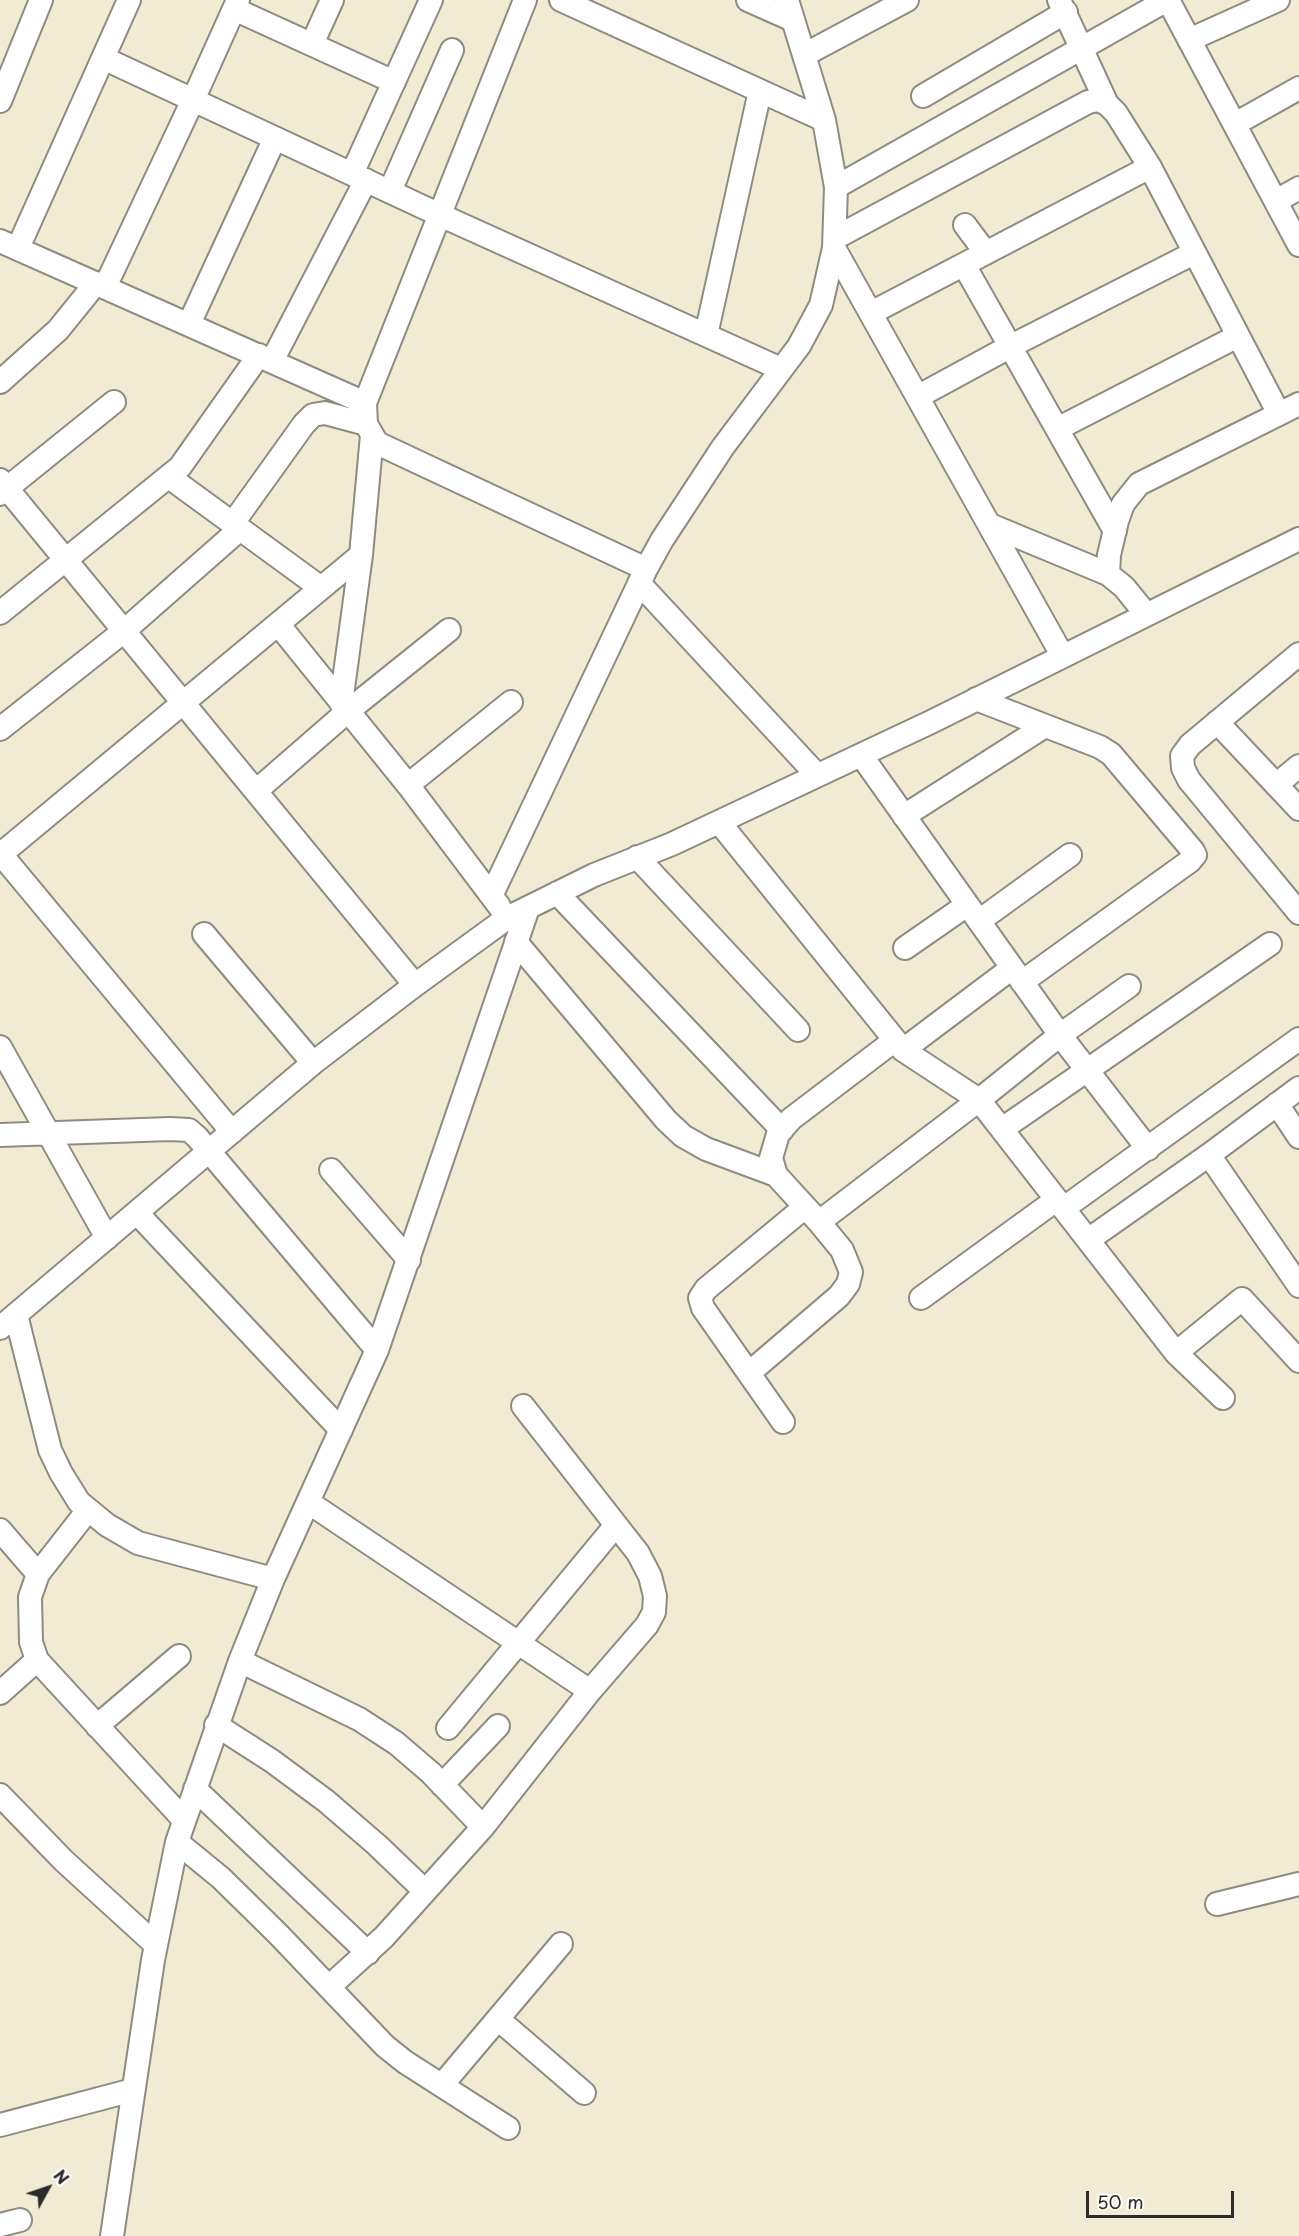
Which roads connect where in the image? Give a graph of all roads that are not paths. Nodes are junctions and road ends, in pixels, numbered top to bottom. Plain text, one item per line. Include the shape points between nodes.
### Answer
1 (41, 0) edge
2 (332, 0) edge
3 (430, 0) edge
4 (525, 0) edge
5 (561, 0) edge
6 (748, 0) edge
7 (907, 0) edge
8 (1168, 0) edge
9 (1278, 0) edge
10 (122, 2) edge
11 (236, 4) edge
12 (1062, 6) edge
13 (790, 10) edge
14 (1189, 40) junction
15 (312, 44) junction
16 (452, 50) dead end
17 (1083, 50) junction
18 (804, 55) junction
19 (103, 58) junction
20 (393, 82) junction
21 (1299, 88) edge
22 (760, 91) junction
23 (923, 96) dead end
24 (193, 100) junction
25 (0, 101) edge
26 (1107, 104) junction
27 (824, 120) junction
28 (1235, 124) junction
29 (275, 138) junction
30 (1150, 167) junction
31 (359, 177) junction
32 (836, 187) junction
33 (1299, 188) edge
34 (390, 191) junction
35 (1276, 201) junction
36 (440, 215) junction
37 (965, 225) dead end
38 (835, 243) junction
39 (9, 244) edge
40 (1299, 245) edge
41 (986, 253) junction
42 (1194, 254) junction
43 (964, 264) junction
44 (100, 285) junction
45 (871, 314) junction
46 (189, 324) junction
47 (706, 335) junction
48 (1238, 336) junction
49 (1011, 346) junction
50 (266, 358) junction
51 (781, 369) junction
52 (0, 382) edge
53 (919, 396) junction
54 (114, 402) dead end
55 (1299, 404) edge
56 (1279, 414) junction
57 (368, 420) junction
58 (1057, 429) junction
59 (169, 477) junction
60 (2, 487) edge
61 (990, 525) junction
62 (236, 526) junction
63 (1115, 531) junction
64 (1299, 538) edge
65 (361, 555) junction
66 (67, 561) junction
67 (1107, 574) junction
68 (642, 576) junction
69 (321, 588) junction
70 (0, 613) edge
71 (1146, 614) junction
72 (278, 624) junction
73 (449, 630) dead end
74 (124, 631) junction
75 (1299, 654) edge
76 (1062, 655) junction
77 (976, 699) junction
78 (511, 702) dead end
79 (183, 703) junction
80 (345, 707) junction
81 (1217, 722) junction
82 (1045, 726) junction
83 (0, 729) edge
84 (861, 755) junction
85 (1299, 766) edge
86 (817, 776) junction
87 (408, 785) junction
88 (1276, 785) junction
89 (256, 791) junction
90 (1299, 809) edge
91 (904, 816) junction
92 (719, 822) junction
93 (1, 853) edge
94 (1070, 855) dead end
95 (637, 857) junction
96 (557, 893) junction
97 (492, 894) junction
98 (1294, 897) edge
99 (528, 908) junction
100 (973, 913) junction
101 (507, 918) junction
102 (204, 934) dead end
103 (516, 942) junction
104 (1270, 944) dead end
105 (905, 948) dead end
106 (1017, 975) junction
107 (415, 984) junction
108 (1129, 986) dead end
109 (798, 1030) dead end
110 (1060, 1035) junction
111 (1299, 1038) edge
112 (899, 1045) junction
113 (0, 1047) edge
114 (313, 1063) junction
115 (1087, 1069) junction
116 (1299, 1088) edge
117 (979, 1100) junction
118 (1277, 1104) junction
119 (1002, 1129) junction
120 (782, 1130) junction
121 (232, 1132) junction
122 (48, 1133) junction
123 (0, 1135) edge
124 (1299, 1137) edge
125 (1148, 1149) junction
126 (209, 1152) junction
127 (1209, 1155) junction
128 (331, 1170) dead end
129 (776, 1175) junction
130 (1060, 1204) junction
131 (137, 1212) junction
132 (812, 1214) junction
133 (107, 1238) junction
134 (1088, 1239) junction
135 (409, 1260) junction
136 (1299, 1286) edge
137 (921, 1298) dead end
138 (5, 1322) edge
139 (377, 1350) junction
140 (1176, 1353) junction
141 (1299, 1361) edge
142 (749, 1373) junction
143 (1223, 1398) dead end
144 (523, 1406) dead end
145 (783, 1422) dead end
146 (341, 1430) junction
147 (308, 1502) junction
148 (88, 1510) junction
149 (616, 1525) junction
150 (0, 1530) edge
151 (38, 1574) junction
152 (273, 1579) junction
153 (518, 1644) junction
154 (180, 1656) dead end
155 (37, 1660) junction
156 (240, 1661) junction
157 (590, 1691) junction
158 (0, 1693) edge
159 (216, 1725) junction
160 (97, 1726) junction
161 (498, 1726) dead end
162 (448, 1728) dead end
163 (442, 1785) junction
164 (195, 1790) junction
165 (0, 1795) edge
166 (483, 1827) junction
167 (181, 1831) junction
168 (1299, 1884) edge
169 (425, 1891) junction
170 (1217, 1904) dead end
171 (155, 1944) junction
172 (561, 1944) dead end
173 (368, 1953) junction
174 (330, 1986) junction
175 (498, 2019) junction
176 (442, 2085) junction
177 (134, 2090) junction
178 (584, 2093) dead end
179 (0, 2125) edge
180 (508, 2128) dead end
181 (112, 2236) edge

1 - 25 street
2 - 15 street
3 - 20 street
4 - 36 street
5 - 22 street
6 - 13 street
7 - 18 street
8 - 14 street
8 - 17 street
9 - 14 street
10 - 19 street
11 - 15 street
11 - 24 street
12 - 17 street
12 - 23 street
13 - 18 street
14 - 28 street
15 - 20 street
16 - 34 street
17 - 26 street
17 - 32 street
18 - 27 street
19 - 24 street
19 - 39 street
20 - 31 street
21 - 28 street
22 - 27 street
22 - 47 street
24 - 29 street
24 - 44 street
26 - 30 street
26 - 38 street via 1098,100 1088,102
27 - 32 street
28 - 35 street
29 - 31 street
29 - 46 street
30 - 41 street
30 - 42 street
31 - 34 street
31 - 50 street
32 - 38 street
33 - 35 street
34 - 36 street
35 - 40 street
36 - 47 street
36 - 57 street
37 - 41 street
38 - 45 street
38 - 51 street via 821,305 799,346
39 - 44 street
41 - 43 street
42 - 48 street
42 - 49 street
43 - 45 street
43 - 49 street
44 - 46 street
44 - 52 street via 58,330
45 - 53 street
46 - 50 street
47 - 51 street
48 - 56 street
48 - 58 street
49 - 53 street
49 - 58 street
50 - 57 street
50 - 59 street
51 - 68 street via 723,447
53 - 61 street
54 - 60 street
55 - 56 street
56 - 63 street via 1139,484 1123,504
57 - 62 street via 313,415
57 - 65 street
57 - 68 street via 377,443
58 - 63 street
59 - 62 street
59 - 66 street
60 - 66 street
61 - 67 street
61 - 76 street
62 - 69 street
62 - 74 street
63 - 67 street
64 - 71 street
65 - 69 street
65 - 80 street
66 - 70 street
66 - 74 street
67 - 71 street via 1124,587
68 - 86 street
68 - 97 street
69 - 72 street
71 - 76 street
72 - 79 street
72 - 80 street
73 - 80 street
74 - 79 street
74 - 83 street
75 - 81 street
76 - 77 street
77 - 82 street
77 - 84 street
78 - 87 street
79 - 89 street
79 - 93 street
80 - 87 street
80 - 89 street
81 - 88 street
81 - 98 street via 1190,745 1182,756 1183,768 1189,780
82 - 91 street
82 - 106 street via 1111,754 1195,855
84 - 86 street
84 - 91 street
85 - 88 street
86 - 92 street
87 - 97 street
88 - 90 street
89 - 107 street
91 - 100 street
92 - 95 street
92 - 112 street
93 - 121 street
94 - 100 street
95 - 96 street
95 - 109 street
96 - 99 street
96 - 120 street
97 - 101 street
99 - 101 street
99 - 103 street
100 - 105 street
100 - 106 street
101 - 107 street
102 - 114 street
103 - 129 street via 683,1136 706,1149
103 - 135 street
104 - 115 street
106 - 110 street
106 - 112 street
107 - 114 street
108 - 110 street
110 - 115 street
110 - 117 street
111 - 125 street
112 - 117 street
112 - 120 street via 791,1119
113 - 122 street
114 - 121 street
115 - 119 street
115 - 125 street
116 - 118 street
117 - 119 street
117 - 132 street
118 - 124 street
118 - 127 street
119 - 130 street
120 - 129 street via 771,1158
121 - 126 street
122 - 123 street
122 - 126 street via 189,1130
122 - 133 street
125 - 130 street
126 - 131 street
126 - 139 street
127 - 134 street
127 - 136 street
128 - 135 street
129 - 132 street
130 - 134 street
130 - 137 street
131 - 133 street
131 - 146 street
132 - 142 street via 842,1250 851,1272 848,1284
132 - 142 street via 706,1289 700,1298
133 - 138 street
134 - 140 street
135 - 139 street
138 - 148 street via 50,1450 79,1502
139 - 146 street
140 - 141 street via 1242,1299
140 - 143 street
142 - 145 street
144 - 149 street
146 - 147 street
147 - 152 street
147 - 153 street
148 - 151 street
148 - 152 street via 138,1543
149 - 153 street
149 - 157 street via 650,1576 654,1612
150 - 151 street
151 - 155 street via 30,1597 31,1642
152 - 156 street
153 - 157 street
153 - 162 street
154 - 160 street
155 - 158 street
155 - 160 street
156 - 159 street
156 - 163 street via 359,1719 396,1743
157 - 166 street
159 - 164 street
159 - 169 street via 326,1801
160 - 167 street
161 - 163 street
163 - 166 street
164 - 167 street
164 - 173 street
165 - 171 street via 64,1861
166 - 169 street
167 - 171 street
167 - 174 street via 221,1878
168 - 170 street
169 - 173 street
171 - 177 street
172 - 175 street
173 - 174 street
174 - 176 street via 385,2046
175 - 176 street
175 - 178 street
176 - 180 street
177 - 179 street
177 - 181 street

